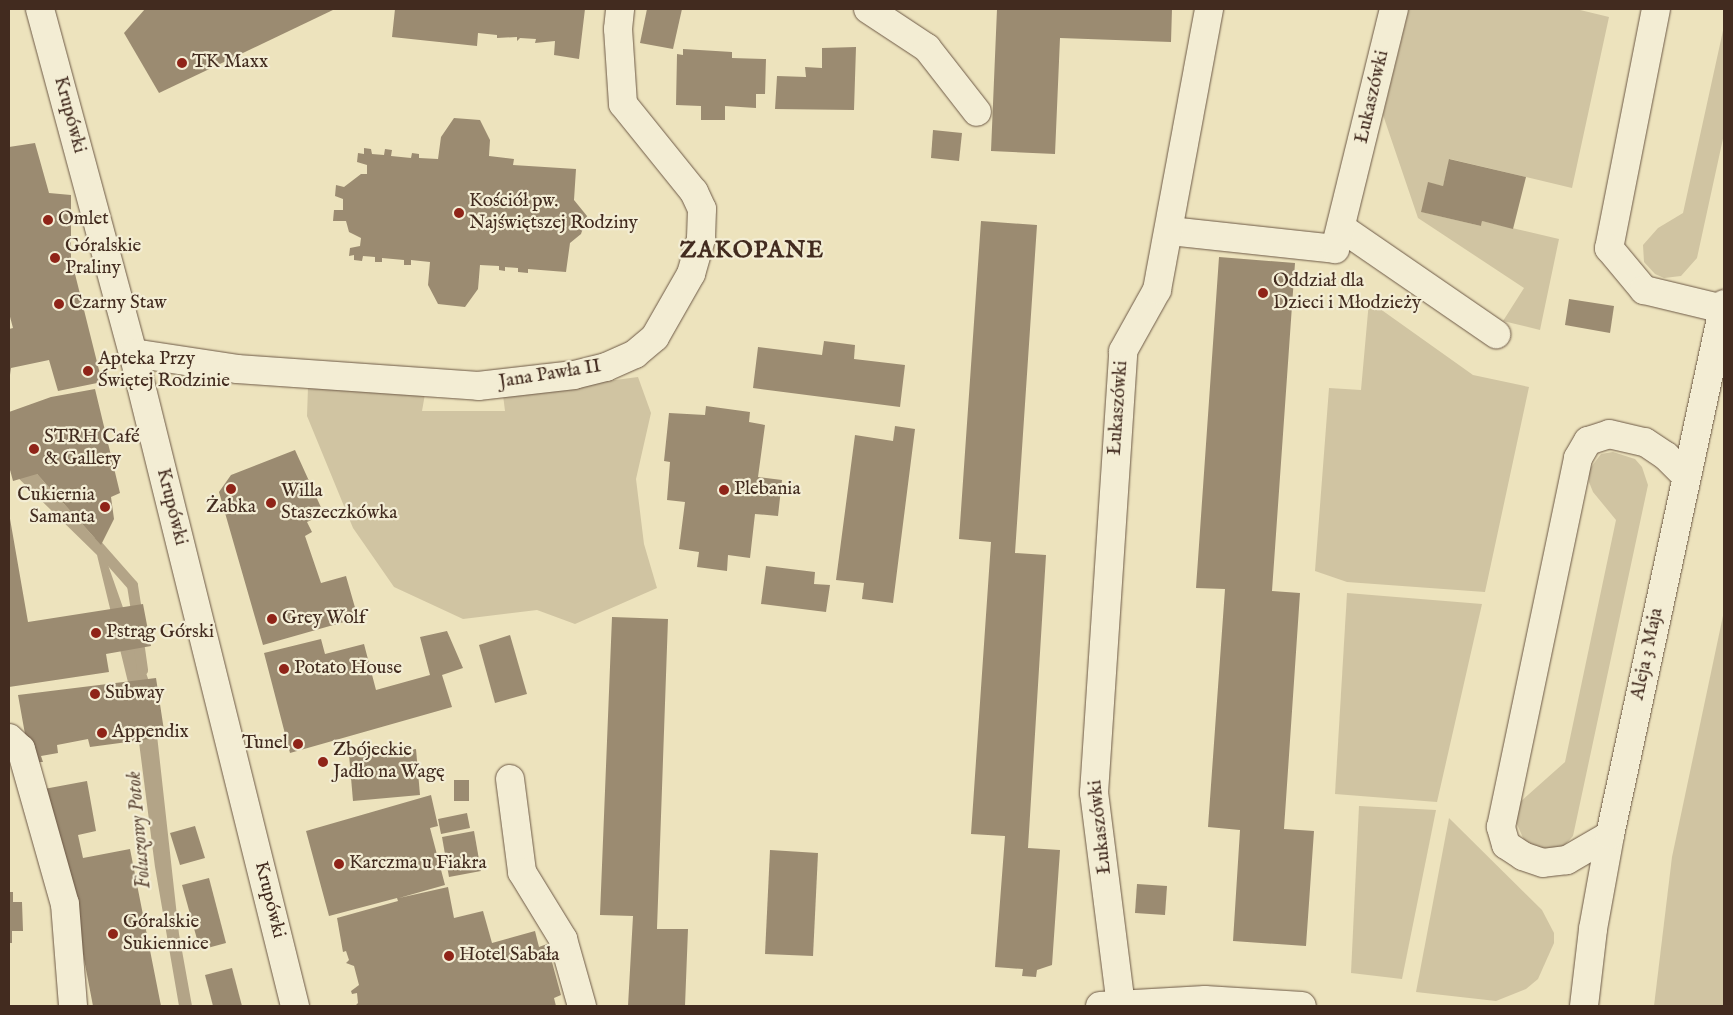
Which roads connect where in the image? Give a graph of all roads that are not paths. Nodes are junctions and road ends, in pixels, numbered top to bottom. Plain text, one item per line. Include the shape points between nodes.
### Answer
1 (40, 9) edge
2 (620, 9) edge
3 (868, 9) edge
4 (1209, 9) edge
5 (1394, 9) edge
6 (1656, 9) edge
7 (977, 112) dead end
8 (1343, 229) junction
9 (1170, 231) junction
10 (1724, 307) edge
11 (1496, 334) dead end
12 (133, 353) junction
13 (1686, 476) junction
14 (9, 738) edge
15 (510, 778) dead end
16 (1610, 835) junction
17 (73, 1006) edge
18 (295, 1006) edge
19 (582, 1006) edge
20 (1114, 1006) edge
21 (1302, 1006) edge
22 (1584, 1006) edge

1 - 12 street, Krupówki
2 - 12 street, Jana Pawła II via 618,29 623,104 694,192 702,209 701,238 691,274 655,337 635,354 606,367 574,375 478,386 237,369
3 - 7 street via 927,48
4 - 9 street
5 - 8 street, Łukaszówki
6 - 10 street via 1609,248 1644,290
8 - 9 street, Łukaszówki via 1335,249
8 - 11 street
9 - 20 street, Łukaszówki via 1157,290 1123,351 1103,625 1094,792
10 - 13 street, Aleja 3 Maja
12 - 18 street, Krupówki
13 - 16 street, Aleja 3 Maja
13 - 16 street via 1666,456 1645,442 1609,434 1588,441 1578,458 1502,827 1506,844 1523,856 1543,863 1567,860
14 - 17 street via 20,749 65,904
15 - 19 street via 522,872 563,939
16 - 22 street, Aleja 3 Maja via 1593,929
20 - 21 street via 1205,1000

